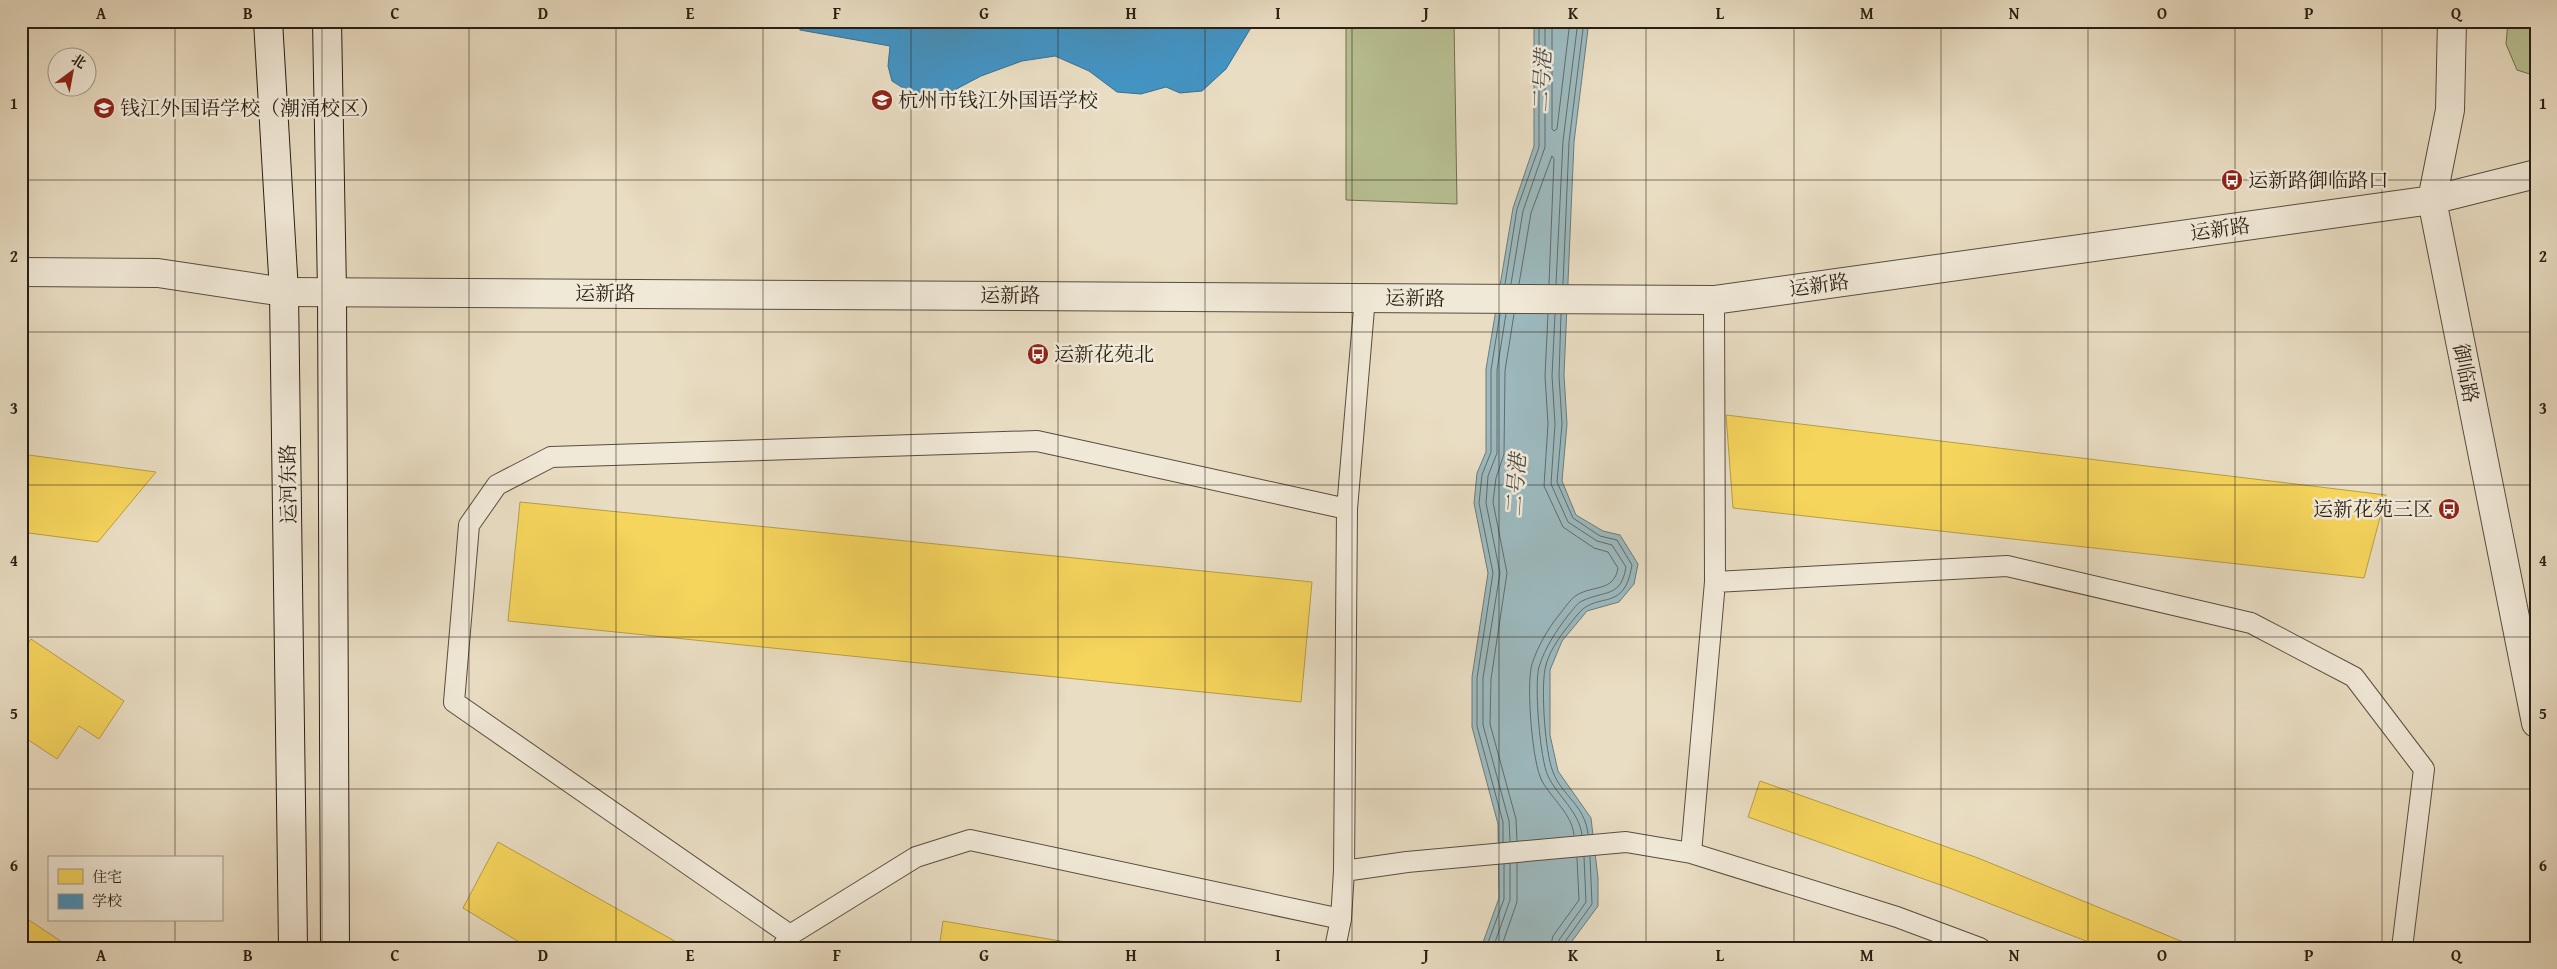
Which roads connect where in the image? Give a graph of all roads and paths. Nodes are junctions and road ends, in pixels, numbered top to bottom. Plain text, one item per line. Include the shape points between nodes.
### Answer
1 (268, 21) edge
2 (327, 21) edge
3 (2452, 21) edge
4 (2536, 174) edge
5 (2432, 200) junction
6 (21, 272) edge
7 (332, 291) junction
8 (284, 292) junction
9 (1365, 297) junction
10 (1714, 300) junction
11 (1347, 509) junction
12 (1715, 582) junction
13 (2536, 723) edge
14 (1691, 853) junction
15 (1344, 871) junction
16 (1341, 919) junction
17 (786, 941) edge
18 (293, 948) edge
19 (335, 948) edge
20 (1335, 948) edge
21 (1980, 948) edge
22 (2402, 948) edge

1 - 8 street, 运河东路
2 - 7 street
3 - 5 street, 御临路 via 2450,110
4 - 5 street, 运新路
5 - 10 street, 运新路
5 - 13 street, 御临路
6 - 8 street, 运新路 via 158,273
7 - 8 street, 运新路
7 - 9 street, 运新路
7 - 19 street
8 - 18 street, 运河东路
9 - 10 street, 运新路
9 - 11 lane
10 - 12 lane
11 - 15 lane
11 - 17 lane via 1037,441 551,457 497,485 469,525 454,702
12 - 14 lane
12 - 22 lane via 2007,566 2251,623 2354,677 2424,769
14 - 15 lane via 1626,842 1407,862
14 - 21 lane via 1897,917
15 - 16 lane
16 - 17 lane via 970,840 916,857
16 - 20 lane

